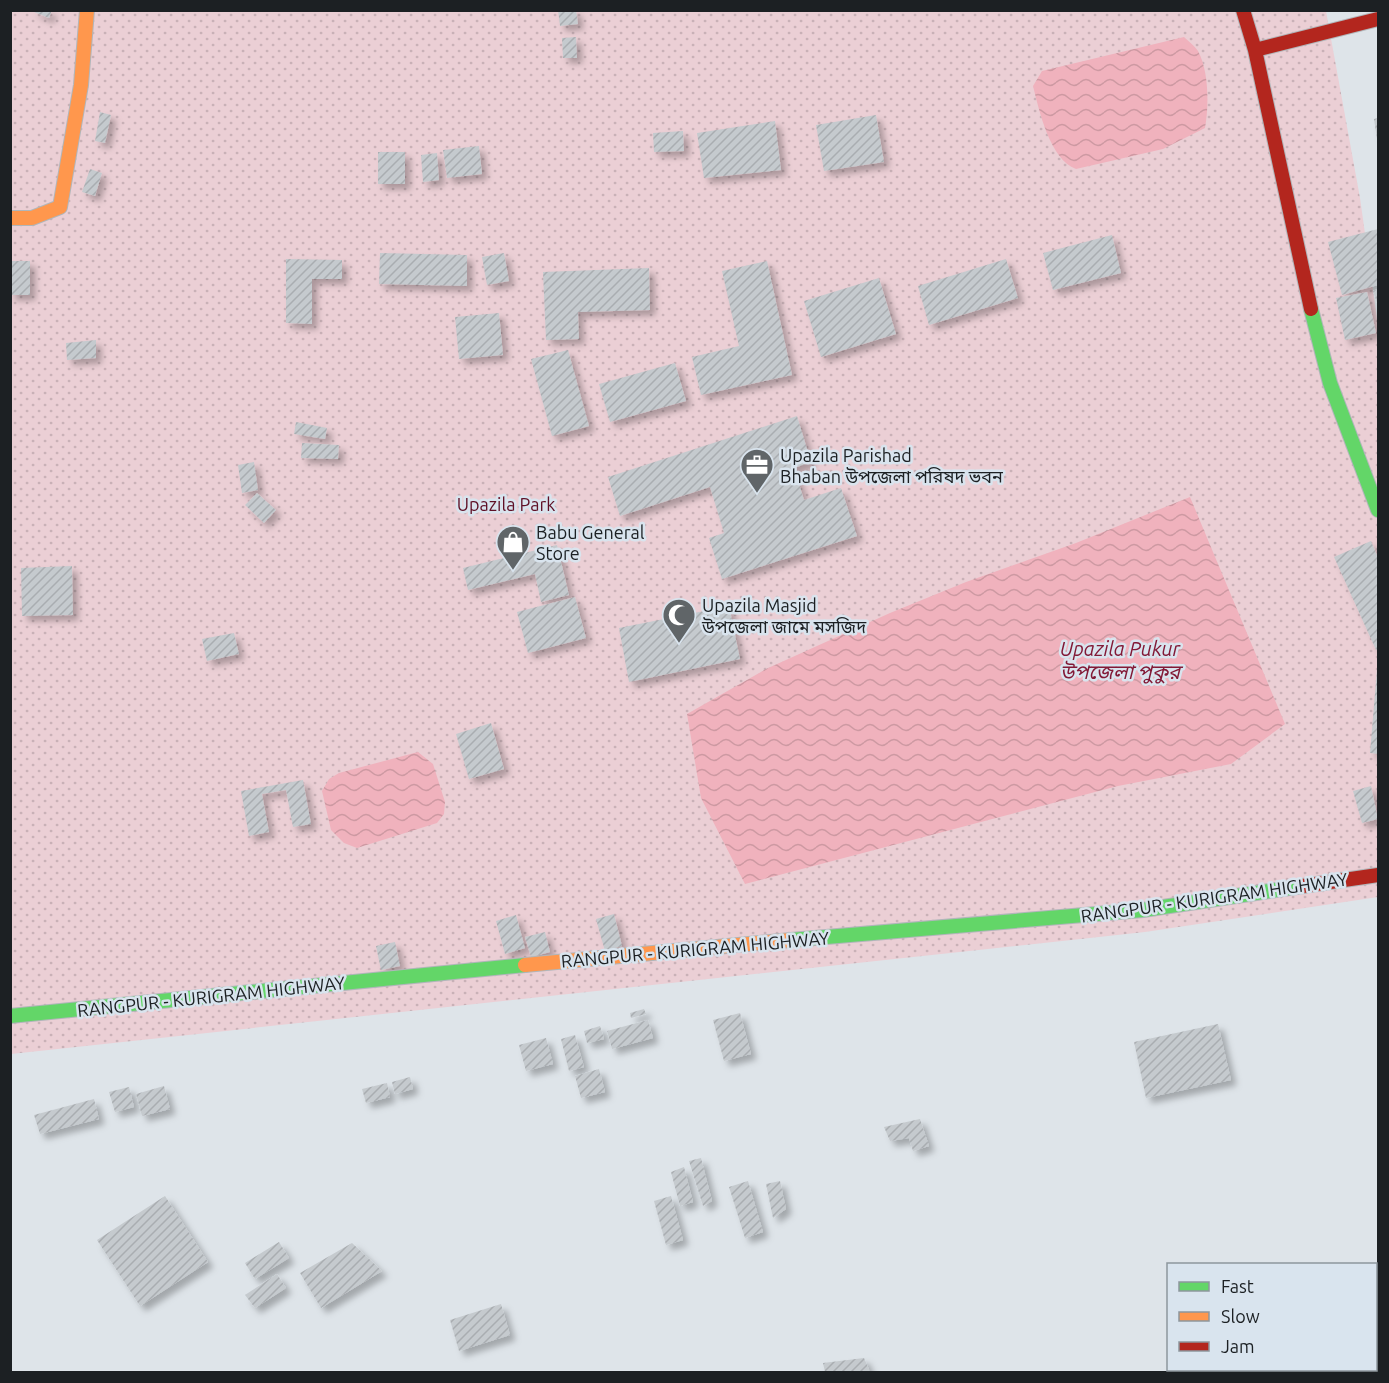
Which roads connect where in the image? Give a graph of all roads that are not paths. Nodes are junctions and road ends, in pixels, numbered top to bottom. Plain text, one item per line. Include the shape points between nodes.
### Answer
1 (87, 10) edge
2 (1243, 10) edge
3 (1378, 19) edge
4 (1255, 50) junction
5 (10, 218) edge
6 (1378, 510) edge
7 (1378, 875) edge
8 (10, 1016) edge

1 - 5 main road via 81,85 60,207 32,218
2 - 4 main road
3 - 4 main road
4 - 6 main road via 1330,383
7 - 8 main road, RANGPUR - KURIGRAM HIGHWAY via 1143,910 675,950

